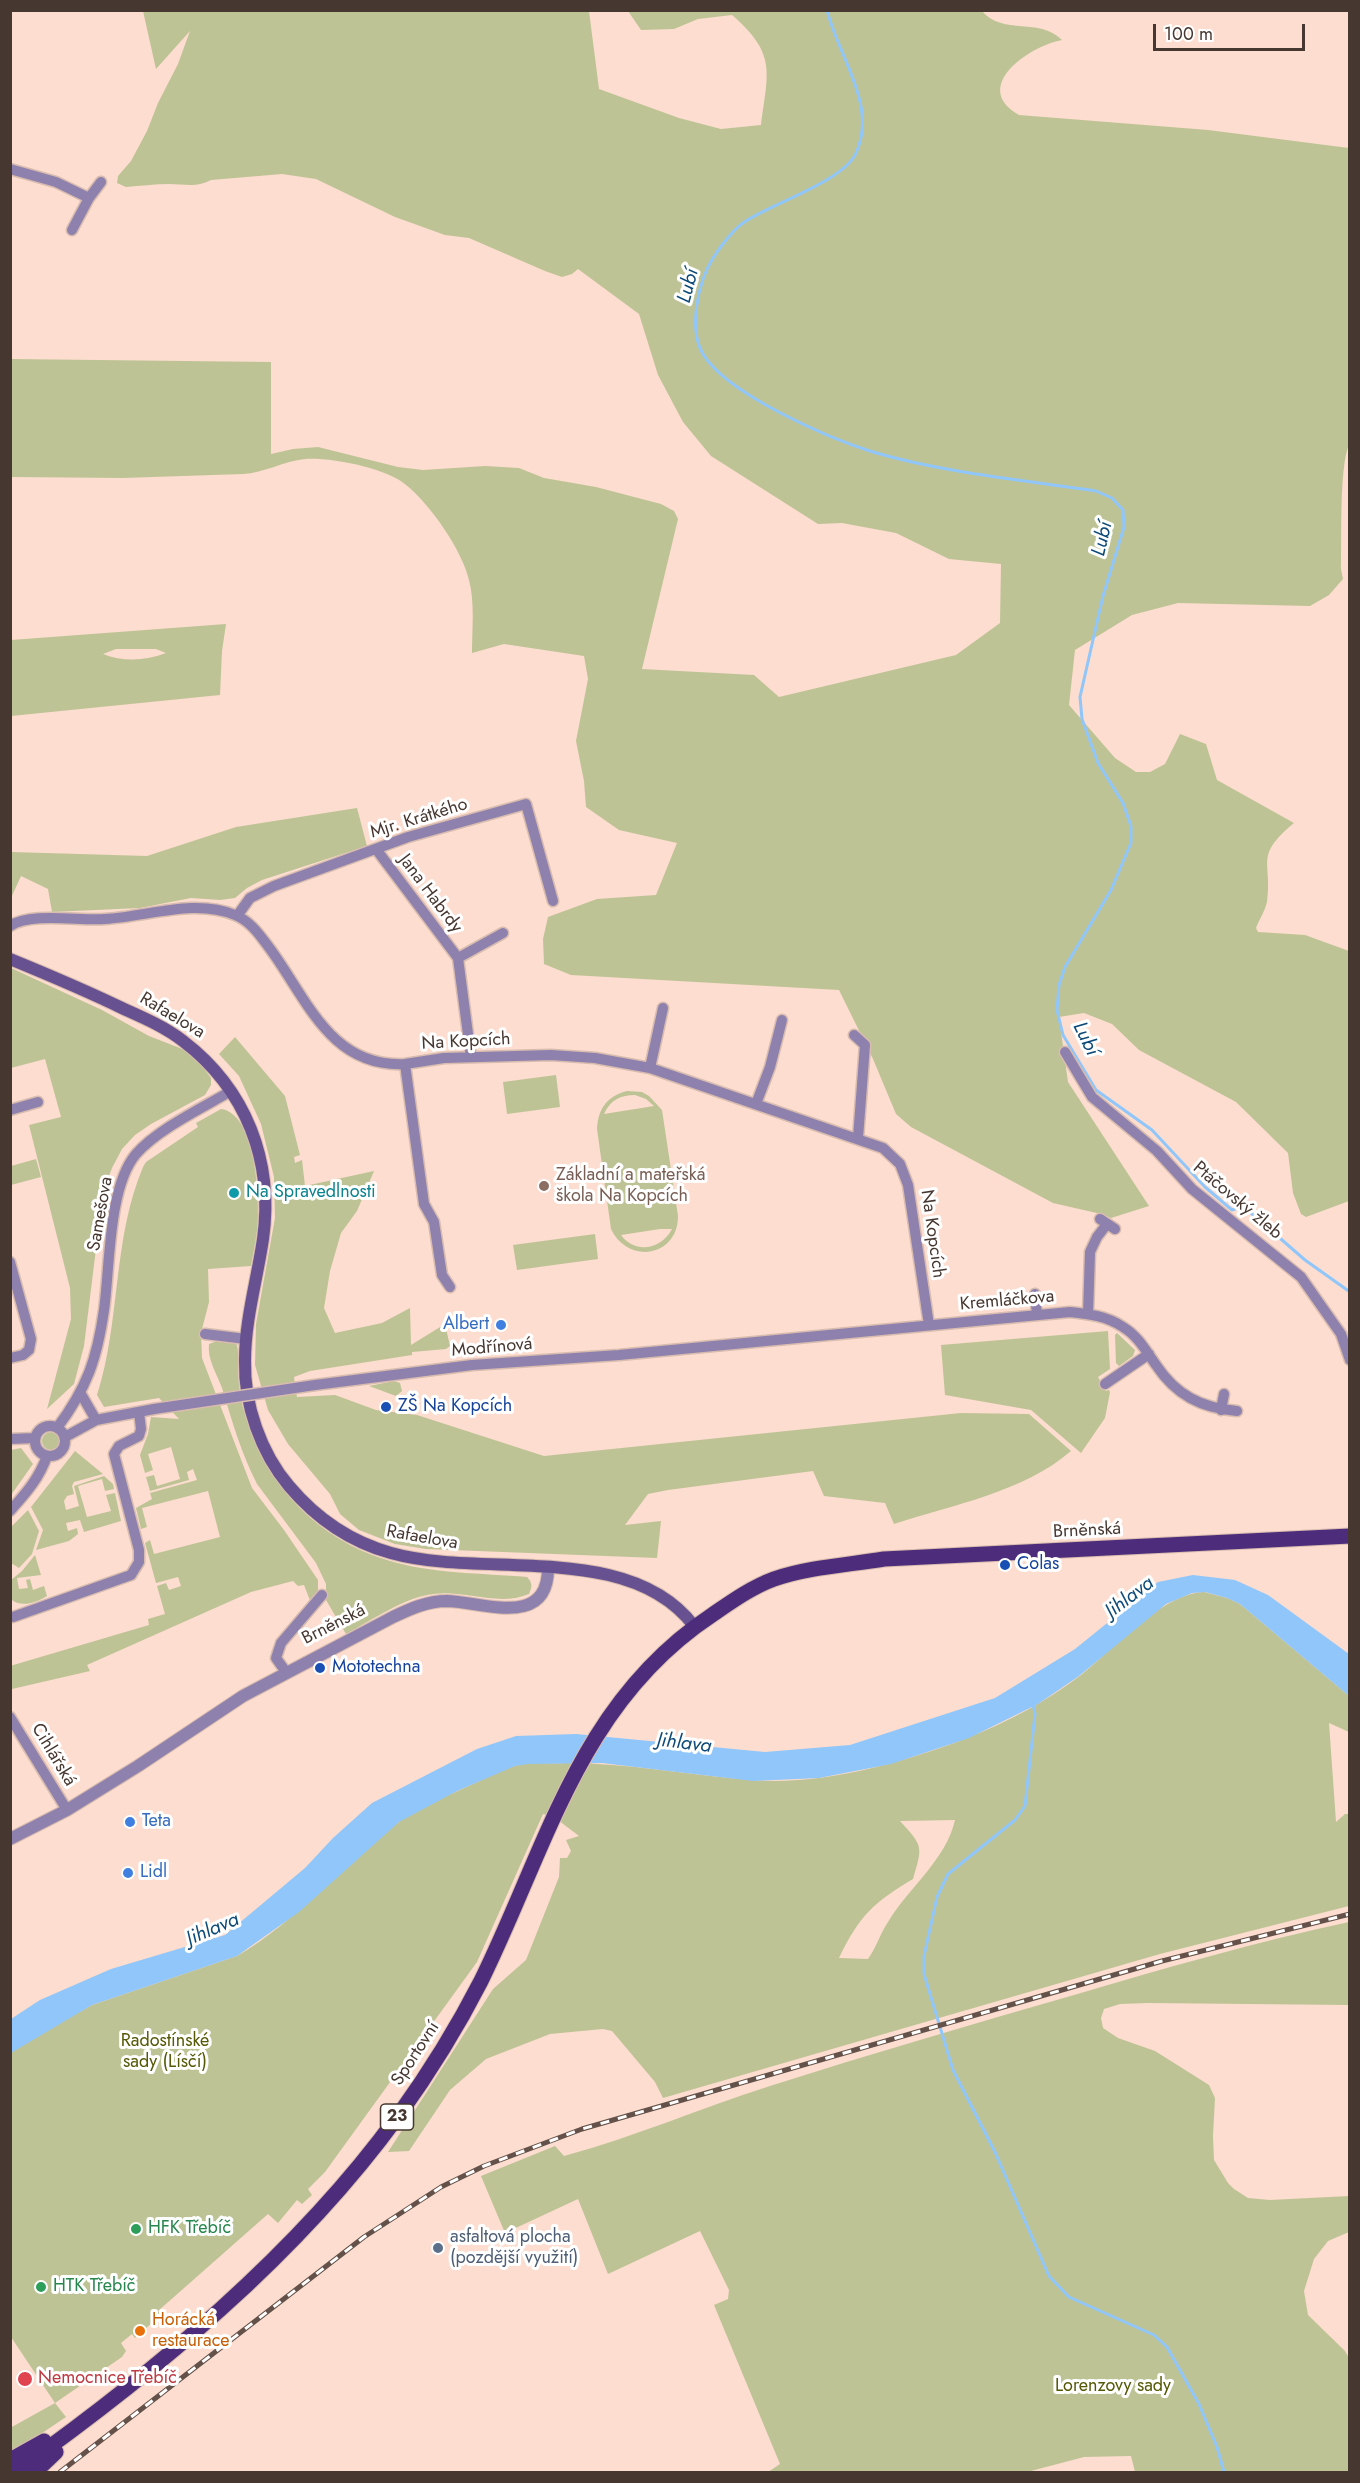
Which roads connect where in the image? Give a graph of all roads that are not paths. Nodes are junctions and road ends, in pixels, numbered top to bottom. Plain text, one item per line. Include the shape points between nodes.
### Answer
1 (10, 169) edge
2 (101, 182) dead end
3 (89, 198) junction
4 (72, 230) dead end
5 (376, 849) junction
6 (553, 902) dead end
7 (237, 916) junction
8 (10, 926) edge
9 (503, 933) dead end
10 (458, 958) junction
11 (10, 959) edge
12 (663, 1008) dead end
13 (782, 1020) dead end
14 (854, 1035) dead end
15 (1065, 1052) dead end
16 (471, 1057) junction
17 (405, 1064) junction
18 (650, 1068) junction
19 (231, 1091) junction
20 (38, 1102) dead end
21 (756, 1104) junction
22 (10, 1110) edge
23 (858, 1138) junction
24 (1107, 1224) dead end
25 (10, 1262) edge
26 (450, 1287) dead end
27 (1035, 1294) dead end
28 (1088, 1314) junction
29 (1037, 1315) junction
30 (929, 1325) junction
31 (205, 1334) dead end
32 (246, 1338) junction
33 (1149, 1354) junction
34 (10, 1358) edge
35 (1350, 1360) edge
36 (1105, 1384) dead end
37 (81, 1394) junction
38 (1224, 1394) dead end
39 (1221, 1410) junction
40 (1237, 1411) dead end
41 (139, 1412) junction
42 (96, 1420) junction
43 (57, 1428) junction
44 (65, 1437) junction
45 (35, 1438) junction
46 (10, 1440) edge
47 (46, 1456) junction
48 (10, 1511) edge
49 (1350, 1536) edge
50 (548, 1568) junction
51 (322, 1595) dead end
52 (11, 1619) edge
53 (694, 1626) junction
54 (286, 1672) junction
55 (10, 1717) edge
56 (67, 1810) junction
57 (10, 1839) edge
58 (101, 2408) junction
59 (10, 2460) edge
60 (15, 2472) edge
61 (35, 2472) edge

1 - 3 street via 56,182
2 - 3 street
3 - 4 street
5 - 6 street, Mjr. Krátkého via 526,804
5 - 7 street, Mjr. Krátkého via 261,892 250,898
5 - 10 street, Jana Habrdy
7 - 8 street via 190,908 109,919 27,919
7 - 17 street via 258,932 315,1019 334,1040 378,1062
9 - 10 street, Jana Habrdy
10 - 16 street, Jana Habrdy
11 - 19 main road, Rafaelova via 154,1023 181,1039 204,1058
12 - 18 street
13 - 21 street
14 - 23 street via 865,1045
15 - 35 street, Ptáčovský žleb via 1092,1097 1157,1151 1192,1189 1301,1277 1341,1334
16 - 17 street, Na Kopcích
16 - 18 street, Na Kopcích via 551,1055
17 - 26 street, Na Kopcích via 424,1204 434,1222 442,1275
18 - 21 street, Na Kopcích
19 - 32 main road, Rafaelova via 256,1143 265,1189 263,1236
19 - 37 street, Samešova via 141,1149 126,1170 117,1199 101,1322
20 - 22 street
21 - 23 street, Na Kopcích
23 - 30 street, Na Kopcích via 887,1152 905,1173
24 - 28 street via 1090,1252
25 - 34 street via 31,1339 30,1350
27 - 29 street
28 - 29 street, Kremláčkova
28 - 33 street, Kremláčkova via 1123,1327
29 - 30 street, Kremláčkova
30 - 41 street, Modřínová, bridge via 472,1365
31 - 32 street
32 - 50 main road, Rafaelova via 247,1389 260,1436 288,1485 316,1513 359,1541 404,1556
33 - 36 street
33 - 39 street, Kremláčkova via 1172,1386 1189,1399
37 - 42 street
37 - 43 street, Samešova
38 - 39 street
39 - 40 street, Kremláčkova
41 - 42 street, Modřínová
41 - 52 street via 140,1434 119,1446 114,1454 139,1550 139,1562 131,1575
42 - 44 street, Modřínová
43 - 44 street
43 - 45 street via 43,1428
44 - 47 street via 63,1450 56,1456
45 - 46 street
45 - 47 street via 36,1448
47 - 48 street via 37,1478
49 - 53 main road, Brněnská / 23 via 884,1559 776,1579
50 - 53 main road via 621,1579 656,1593
50 - 54 street, Brněnská via 546,1588 530,1604 512,1608 447,1601 426,1604
51 - 54 street via 278,1650 276,1658
53 - 58 main road, Sportovní / 23 via 655,1660 612,1710 580,1761 467,2006 421,2083 380,2140 287,2247
54 - 56 street, Brněnská
55 - 56 street, Cihlářská
56 - 57 street, Brněnská
58 - 59 main road
58 - 60 main road, Sportovní / 23
58 - 61 main road

